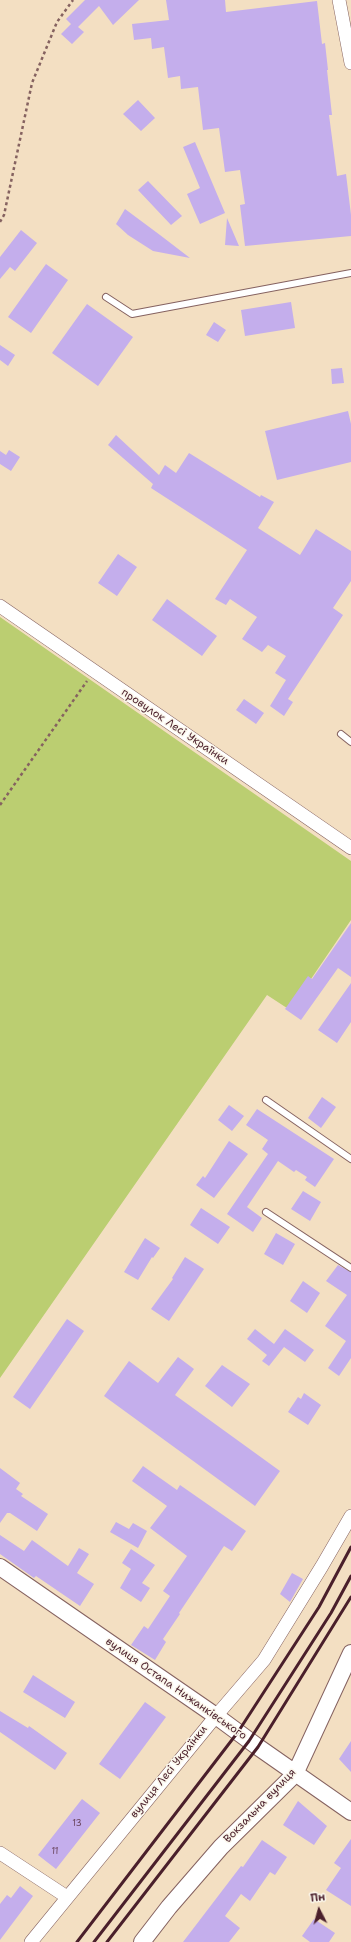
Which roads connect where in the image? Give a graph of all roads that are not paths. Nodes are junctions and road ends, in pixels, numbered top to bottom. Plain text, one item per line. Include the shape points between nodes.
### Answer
1 (339, 0) edge
2 (351, 63) edge
3 (351, 273) edge
4 (106, 297) dead end
5 (0, 606) edge
6 (341, 734) dead end
7 (351, 742) edge
8 (351, 848) edge
9 (266, 1100) dead end
10 (351, 1159) edge
11 (266, 1212) dead end
12 (351, 1268) edge
13 (351, 1516) edge
14 (0, 1567) edge
15 (350, 1658) edge
16 (216, 1716) junction
17 (295, 1774) junction
18 (351, 1812) edge
19 (0, 1852) edge
20 (67, 1897) junction
21 (31, 1942) edge
22 (142, 1942) edge

1 - 2 street
3 - 4 lane via 132,314
5 - 8 street, провулок Лесі Українки
6 - 7 lane
9 - 10 lane
11 - 12 lane
13 - 16 street, вулиця Лесі Українки via 264,1660
14 - 16 street, вулиця Остапа Нижанківського
15 - 17 street, Вокзальна вулиця
16 - 17 street, вулиця Остапа Нижанківського
16 - 20 street, вулиця Лесі Українки
17 - 18 street, вулиця Остапа Нижанківського
17 - 22 street, Вокзальна вулиця via 221,1847
19 - 20 street
20 - 21 street, вулиця Лесі Українки

